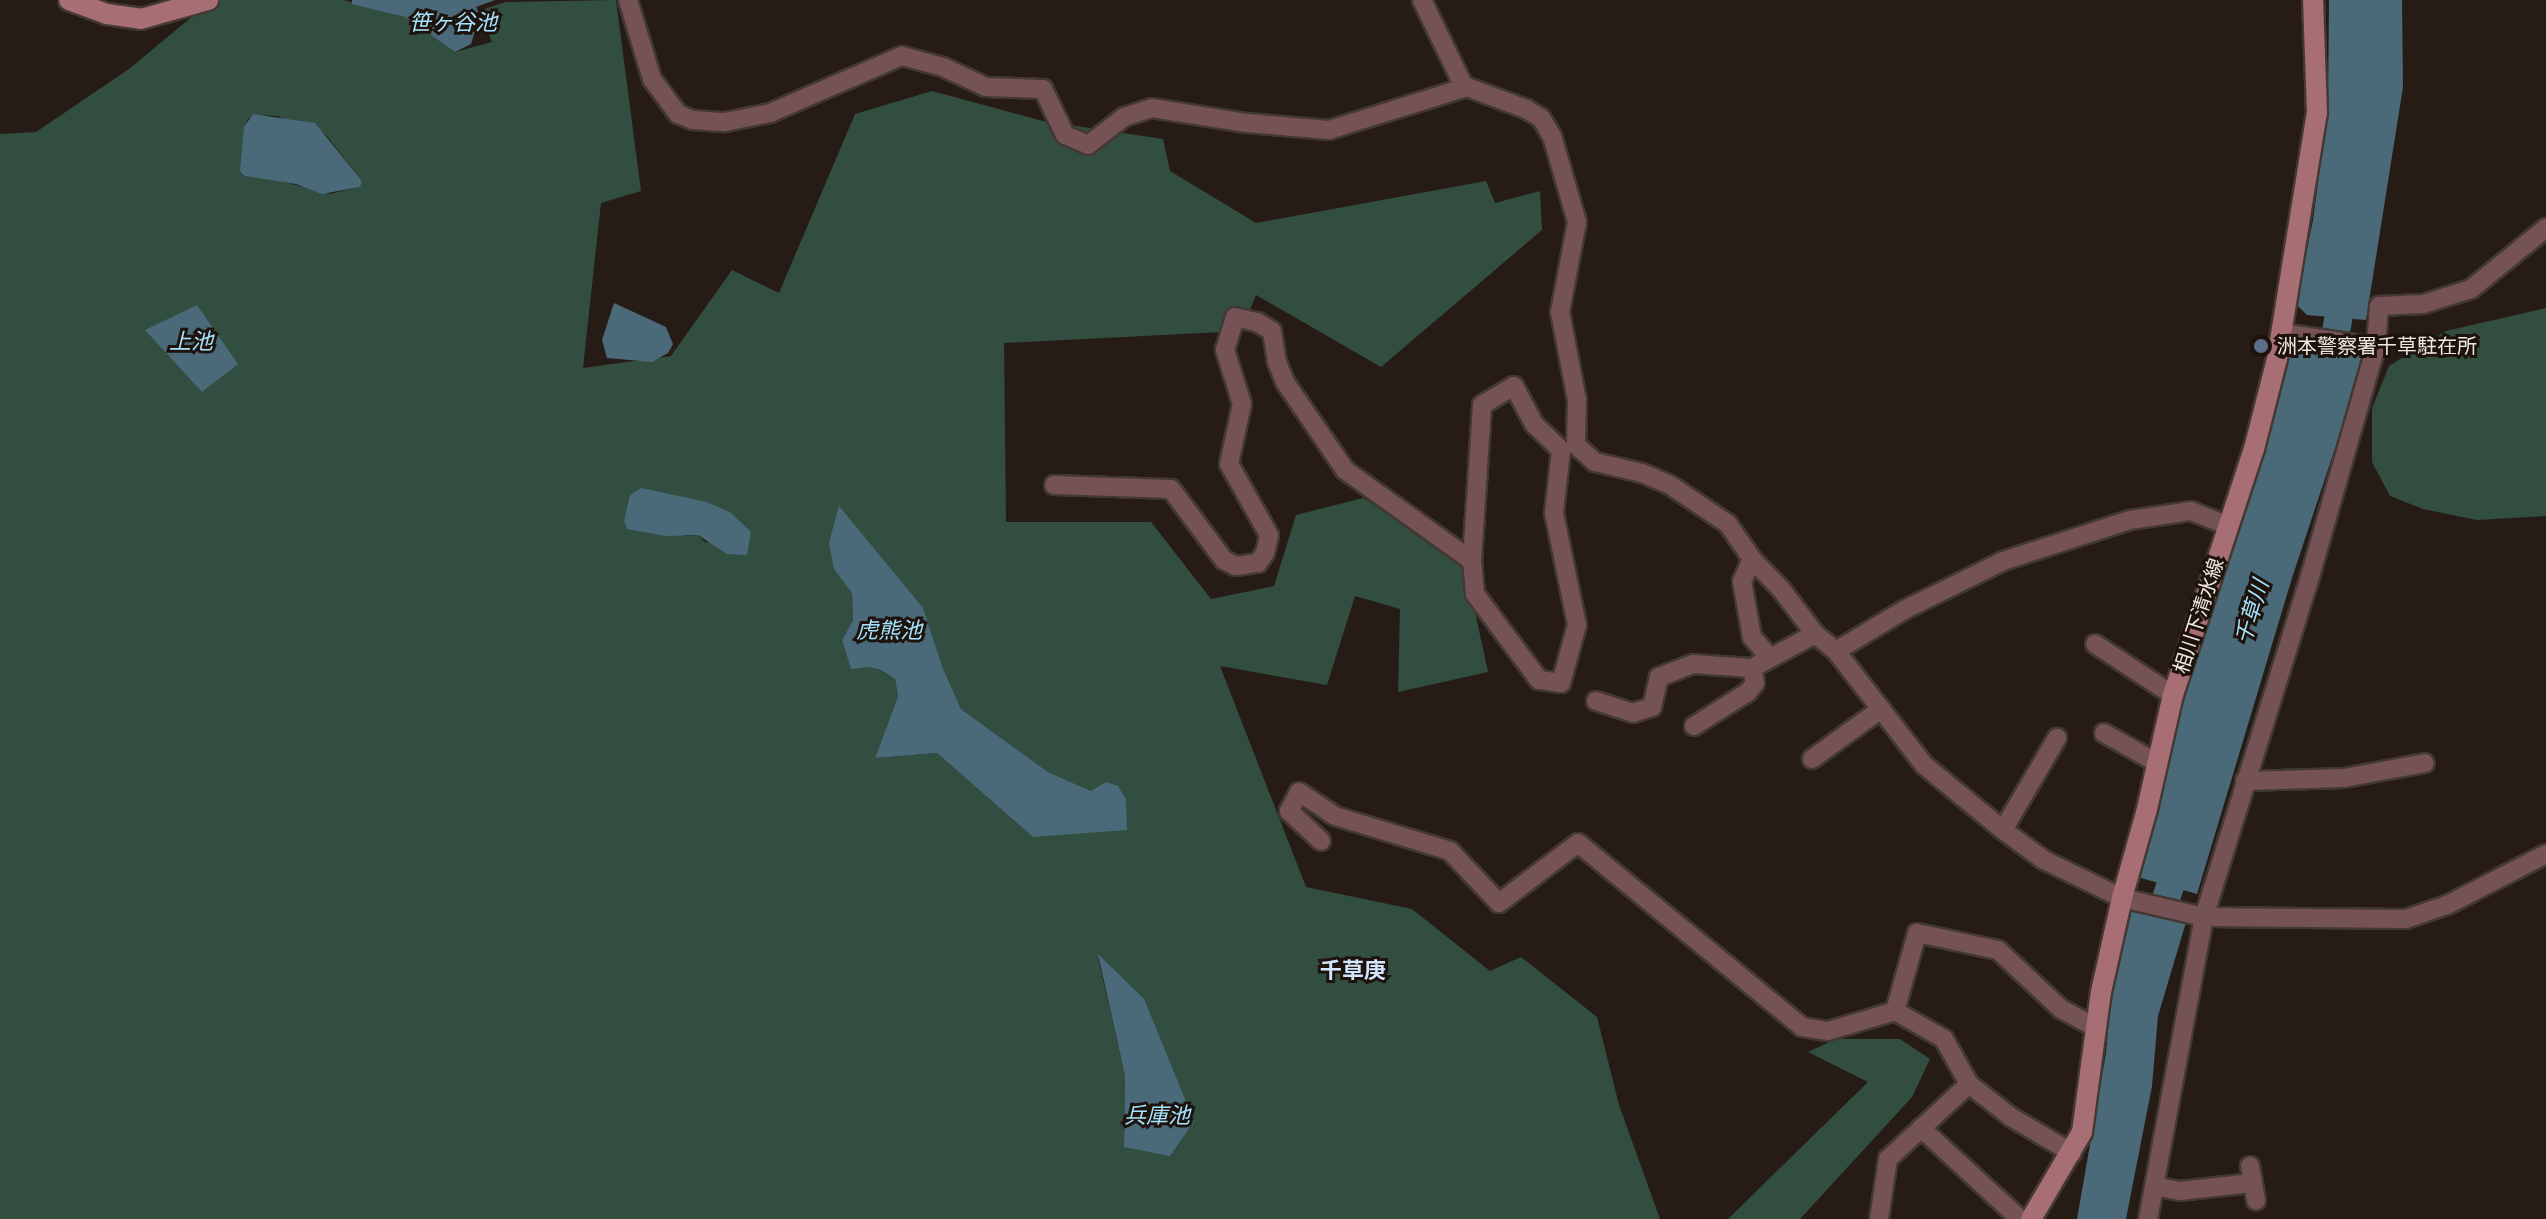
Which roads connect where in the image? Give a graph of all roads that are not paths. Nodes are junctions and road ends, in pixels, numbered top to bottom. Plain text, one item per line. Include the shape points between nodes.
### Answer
1 (69, 0) edge
2 (208, 0) edge
3 (628, 0) edge
4 (1422, 0) edge
5 (2313, 0) edge
6 (1464, 87) junction
7 (2546, 228) edge
8 (2283, 333) junction
9 (2376, 347) junction
10 (1568, 447) junction
11 (1054, 485) dead end
12 (2229, 526) junction
13 (1752, 559) junction
14 (1472, 561) junction
15 (1815, 634) junction
16 (2095, 644) dead end
17 (1836, 651) junction
18 (1770, 658) junction
19 (1752, 668) junction
20 (2173, 695) junction
21 (1596, 701) dead end
22 (1881, 709) junction
23 (1694, 726) dead end
24 (2104, 733) dead end
25 (2057, 738) dead end
26 (1812, 759) dead end
27 (2157, 763) junction
28 (2425, 763) dead end
29 (2245, 781) junction
30 (2003, 830) junction
31 (1321, 841) dead end
32 (2546, 854) edge
33 (2126, 900) junction
34 (2199, 917) junction
35 (1895, 1011) junction
36 (2096, 1028) junction
37 (1969, 1084) junction
38 (1921, 1128) junction
39 (2072, 1153) junction
40 (2253, 1183) dead end
41 (2154, 1186) junction
42 (1879, 1219) edge
43 (2020, 1219) edge
44 (2031, 1219) edge
45 (2148, 1219) edge

1 - 2 main road via 141,19
3 - 6 street via 652,79 678,114 693,120 725,122 770,113 902,56 986,87 1043,89 1065,135 1088,145 1124,117 1152,108 1329,130
4 - 6 street
5 - 8 main road, 相川下清水線 via 2317,113
6 - 10 street via 1541,118 1561,161 1577,222 1560,312 1577,400
7 - 9 street via 2471,289 2423,304 2379,306
8 - 9 street
8 - 12 main road, 相川下清水線
9 - 29 street
10 - 13 street via 1595,462 1670,485 1728,524
10 - 14 street via 1534,424 1514,386 1482,405
10 - 14 street via 1554,513 1577,625 1561,683 1539,680 1484,607 1475,594
11 - 14 street via 1171,489 1224,560 1236,566 1258,563 1269,535 1229,464 1242,404 1225,350 1235,317 1272,331 1285,382 1345,470
12 - 17 street via 2191,511 2130,520 2003,561
12 - 20 main road, 相川下清水線
13 - 15 street
13 - 18 street via 1742,581 1752,637
15 - 17 street
15 - 18 street
16 - 20 street
17 - 22 street
18 - 19 street
19 - 21 street via 1693,664 1659,677 1652,707 1633,713
19 - 23 street via 1755,683 1748,692
20 - 27 main road, 相川下清水線
22 - 26 street
22 - 30 street via 1924,765
24 - 27 street
25 - 30 street
27 - 33 main road, 相川下清水線
28 - 29 street via 2344,778
29 - 34 street
30 - 33 street via 2044,860
31 - 35 street via 1289,811 1299,792 1335,816 1450,851 1499,903 1578,843 1802,1027 1828,1031
32 - 34 street via 2447,905 2406,919
33 - 34 street
33 - 36 main road, 相川下清水線
34 - 41 street
35 - 36 street via 1917,933 1998,950 2061,1009
35 - 37 street via 1944,1039
36 - 39 main road, 相川下清水線 via 2082,1132
37 - 38 street
37 - 39 street via 2011,1117
38 - 42 street via 1888,1159
38 - 43 street
39 - 44 main road, 相川下清水線
40 - 41 street via 2179,1191
41 - 45 street

